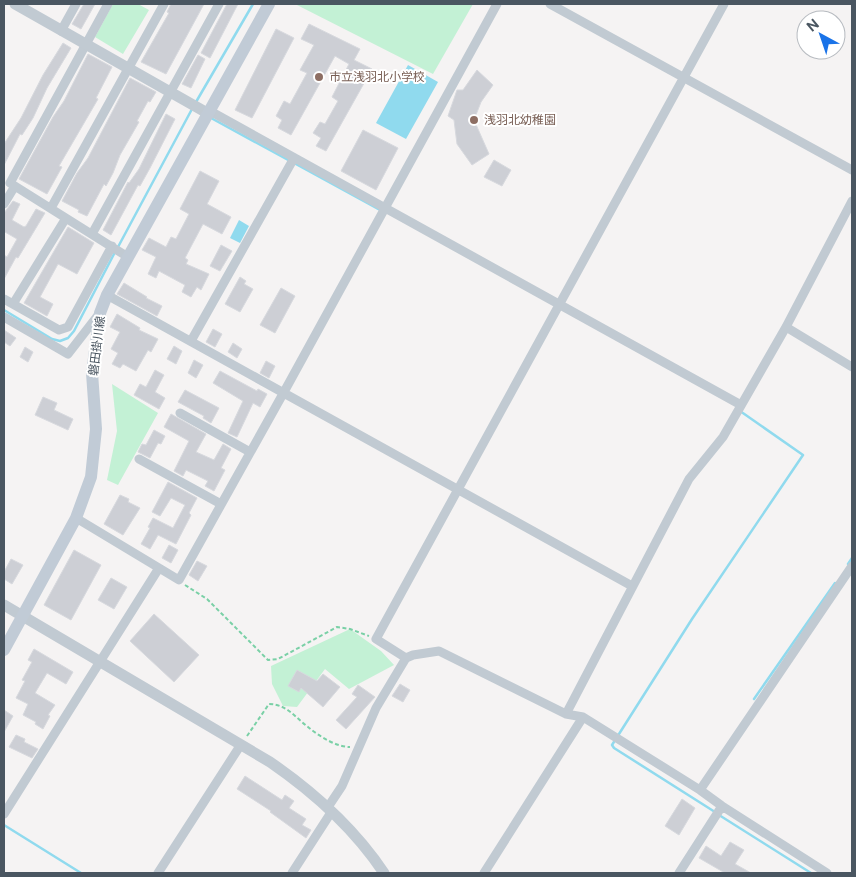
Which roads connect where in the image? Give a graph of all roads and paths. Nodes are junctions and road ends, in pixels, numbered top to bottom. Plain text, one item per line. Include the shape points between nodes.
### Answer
1 (15, 4) edge
2 (76, 4) edge
3 (108, 4) edge
4 (164, 4) edge
5 (219, 4) edge
6 (269, 4) edge
7 (497, 4) edge
8 (550, 4) edge
9 (724, 4) edge
10 (61, 31) junction
11 (86, 44) junction
12 (127, 68) junction
13 (683, 77) junction
14 (170, 92) junction
15 (210, 113) junction
16 (294, 158) junction
17 (852, 170) edge
18 (15, 186) junction
19 (852, 201) edge
20 (4, 204) edge
21 (51, 208) junction
22 (385, 209) junction
23 (66, 218) junction
24 (92, 234) junction
25 (112, 246) junction
26 (128, 257) junction
27 (107, 295) junction
28 (4, 298) edge
29 (13, 304) junction
30 (559, 304) junction
31 (100, 313) junction
32 (4, 317) edge
33 (786, 327) junction
34 (192, 341) junction
35 (852, 367) edge
36 (284, 392) junction
37 (741, 405) junction
38 (180, 413) dead end
39 (250, 452) junction
40 (139, 459) dead end
41 (457, 489) junction
42 (221, 504) junction
43 (76, 518) junction
44 (852, 566) edge
45 (159, 568) junction
46 (179, 580) junction
47 (632, 586) junction
48 (4, 605) edge
49 (23, 616) junction
50 (376, 639) junction
51 (4, 650) edge
52 (406, 658) junction
53 (101, 662) junction
54 (566, 714) junction
55 (583, 716) junction
56 (240, 746) junction
57 (360, 746) junction
58 (700, 790) junction
59 (722, 806) junction
60 (330, 809) junction
61 (4, 814) edge
62 (158, 873) edge
63 (292, 873) edge
64 (384, 873) edge
65 (484, 873) edge
66 (679, 873) edge
67 (827, 873) edge

1 - 10 street
2 - 10 street
3 - 11 street
4 - 12 street
5 - 14 street
6 - 15 main road, 磐田掛川線
7 - 22 street
8 - 13 street
9 - 13 street
10 - 11 street
11 - 12 street
11 - 18 street via 10,183
12 - 14 street
12 - 21 street
13 - 17 street
13 - 30 street
14 - 15 street
14 - 24 street
15 - 16 street
15 - 26 main road, 磐田掛川線
16 - 22 street
16 - 34 street
18 - 20 street
18 - 21 street
19 - 33 street
21 - 23 street
22 - 30 street
22 - 36 street
23 - 24 street
23 - 29 street
24 - 25 street
25 - 26 street
25 - 29 street via 68,327 59,330
26 - 27 main road, 磐田掛川線
27 - 31 main road, 磐田掛川線
27 - 34 street
28 - 29 street
30 - 37 street
30 - 41 street
31 - 32 street via 68,354
31 - 43 main road, 磐田掛川線 via 92,373 96,429 91,477
33 - 35 street
33 - 37 street
34 - 36 street
36 - 39 street
36 - 41 street
37 - 47 street via 723,437 690,479
38 - 39 street
39 - 42 street
40 - 42 street
41 - 47 street
41 - 50 street
42 - 46 street
43 - 45 street
43 - 49 main road, 磐田掛川線
44 - 58 street
45 - 46 street
45 - 53 street
46 - 50 path via 207,599 268,660 278,659 337,627
47 - 54 street
48 - 49 street
49 - 51 main road, 磐田掛川線
49 - 53 street
50 - 52 street
52 - 54 street via 439,651
52 - 57 street via 376,708
53 - 56 street
53 - 61 street
54 - 55 street
55 - 58 street
55 - 65 street
56 - 57 path via 268,704 275,704 283,706 308,728 336,744 347,748
56 - 60 street via 296,780
56 - 62 street
57 - 60 street
58 - 59 street
59 - 66 street
59 - 67 street
60 - 63 street
60 - 64 street

